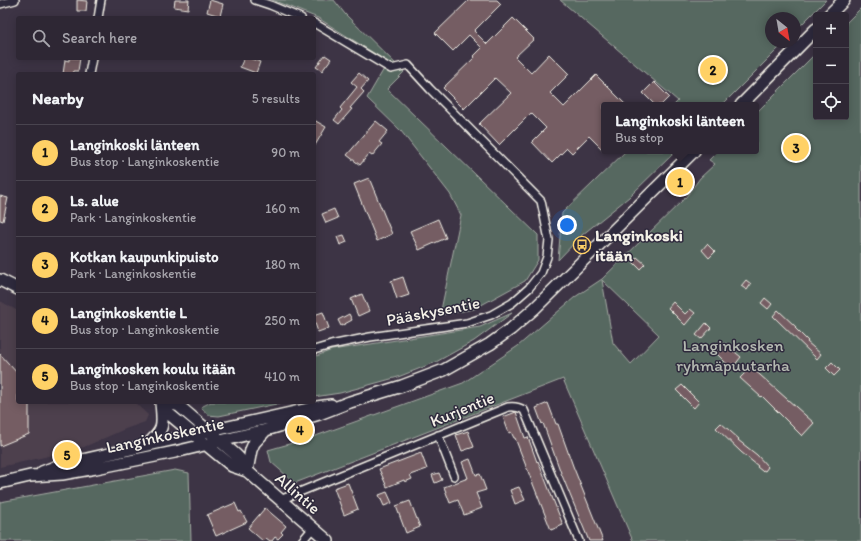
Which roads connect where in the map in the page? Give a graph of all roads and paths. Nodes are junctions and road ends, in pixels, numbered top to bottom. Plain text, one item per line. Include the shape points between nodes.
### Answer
1 (15, 0) edge
2 (101, 0) edge
3 (255, 0) edge
4 (844, 0) edge
5 (0, 4) edge
6 (832, 12) edge
7 (98, 16) edge
8 (296, 16) edge
9 (316, 25) edge
10 (813, 32) edge
11 (92, 60) edge
12 (89, 72) edge
13 (744, 102) edge
14 (691, 154) edge
15 (0, 280) edge
16 (16, 288) edge
17 (316, 349) edge
18 (350, 402) junction
19 (163, 404) edge
20 (182, 404) edge
21 (166, 416) junction
22 (266, 430) junction
23 (208, 432) junction
24 (195, 435) junction
25 (438, 435) junction
26 (219, 441) junction
27 (206, 444) junction
28 (147, 445) junction
29 (247, 471) junction
30 (30, 476) junction
31 (454, 476) dead end
32 (0, 483) edge
33 (280, 500) junction
34 (313, 528) junction
35 (302, 541) edge
36 (328, 541) edge
37 (579, 541) edge

1 - 5 street
2 - 7 street
3 - 8 street
4 - 6 street
9 - 17 street, Pääskysentie via 391,69 408,65 541,201 548,240 547,257 541,273 512,303 491,314 467,323 370,337
10 - 13 street
11 - 12 street
14 - 18 street, Langinkoskentie via 511,329 444,370
15 - 16 street
18 - 22 street, Langinkoskentie
18 - 23 street, Langinkoskentie
19 - 21 street, Allintie
20 - 21 street
20 - 23 street, Allintie
21 - 24 street, Allintie
21 - 28 street via 157,436
22 - 26 street, Langinkoskentie
22 - 29 street via 254,443
23 - 24 street, Langinkoskentie
23 - 26 street, Allintie
24 - 27 street, Allintie
24 - 28 street, Langinkoskentie
25 - 31 street
25 - 33 street, Kurjentie
25 - 37 street, Kurjentie via 508,407 524,410
26 - 27 street, Langinkoskentie
26 - 29 street, Allintie via 239,458
27 - 29 street, Allintie via 232,466
27 - 30 street, Langinkoskentie via 96,468
28 - 30 street, Langinkoskentie via 60,465
29 - 33 street, Allintie
30 - 32 street, Langinkoskentie
33 - 34 street, Allintie
34 - 35 street
34 - 36 street, Allintie

